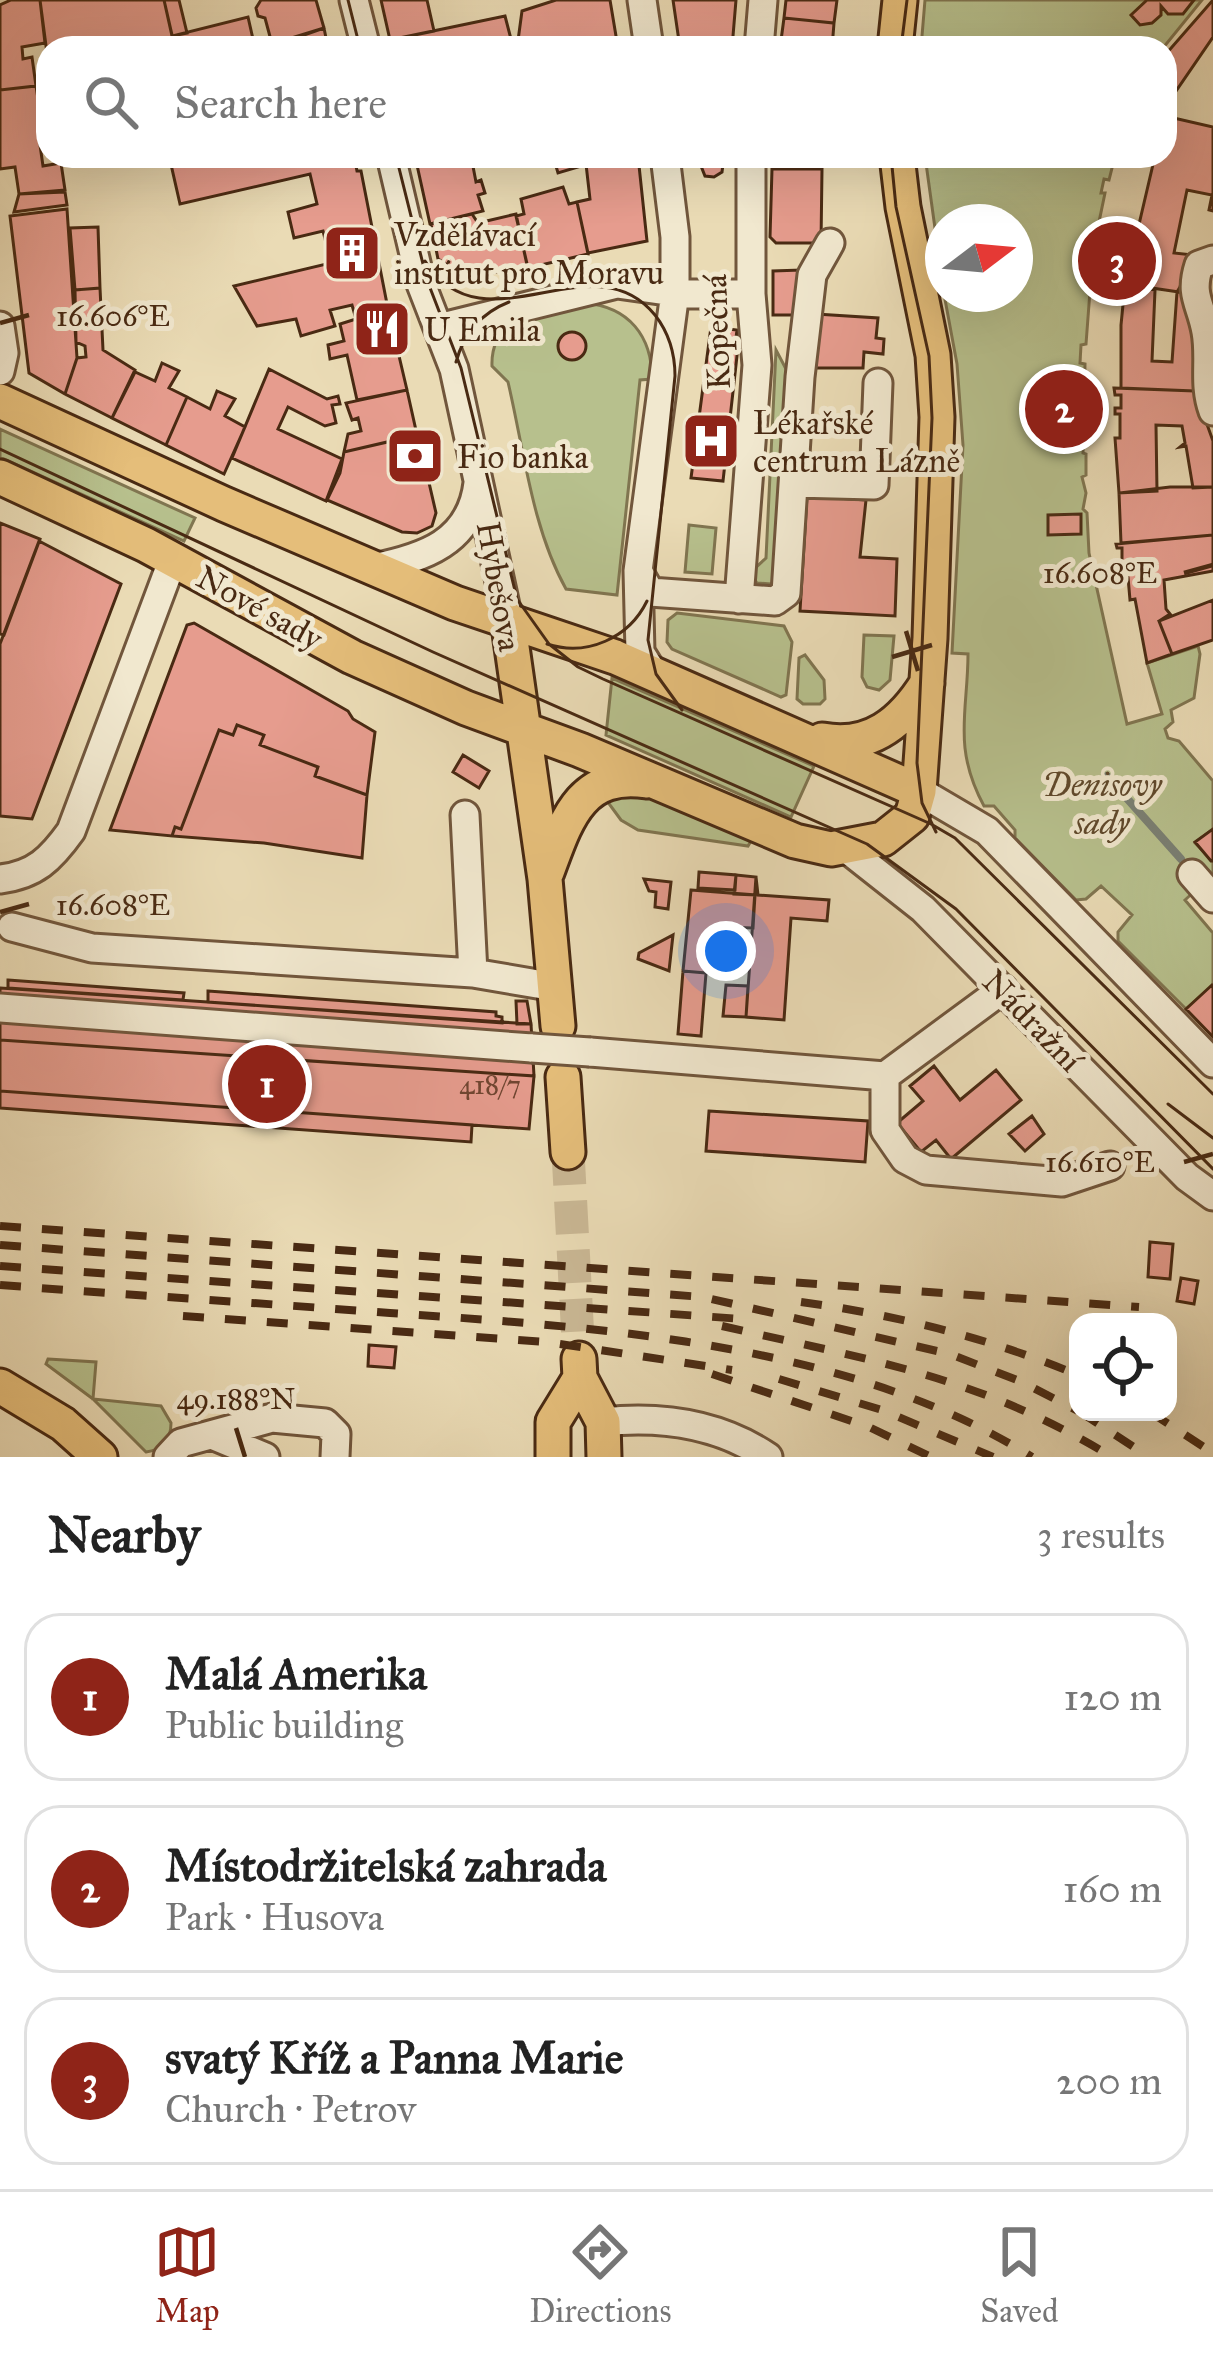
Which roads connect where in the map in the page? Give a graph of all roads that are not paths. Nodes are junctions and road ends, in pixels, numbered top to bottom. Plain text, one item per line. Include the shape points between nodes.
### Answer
1 (354, 0) edge
2 (642, 0) edge
3 (764, 0) edge
4 (900, 0) edge
5 (363, 36) edge
6 (647, 36) edge
7 (761, 36) edge
8 (896, 36) edge
9 (394, 168) edge
10 (666, 168) edge
11 (751, 168) edge
12 (898, 168) edge
13 (830, 244) dead end
14 (1206, 262) edge
15 (675, 292) junction
16 (751, 294) junction
17 (0, 326) edge
18 (438, 328) junction
19 (0, 371) edge
20 (878, 383) dead end
21 (0, 401) edge
22 (1213, 411) edge
23 (479, 473) junction
24 (0, 477) edge
25 (794, 484) junction
26 (173, 559) junction
27 (373, 568) junction
28 (638, 571) junction
29 (739, 598) junction
30 (508, 619) junction
31 (653, 673) junction
32 (927, 683) junction
33 (524, 729) junction
34 (796, 736) junction
35 (661, 783) junction
36 (919, 791) junction
37 (465, 815) dead end
38 (847, 849) junction
39 (1192, 874) dead end
40 (0, 879) edge
41 (545, 880) junction
42 (1213, 898) edge
43 (12, 927) dead end
44 (473, 973) junction
45 (555, 987) junction
46 (1003, 989) junction
47 (0, 1008) edge
48 (545, 1037) junction
49 (1213, 1063) edge
50 (885, 1076) junction
51 (563, 1077) dead end
52 (568, 1152) tunnel mouth
53 (1110, 1166) dead end
54 (1213, 1196) edge
55 (0, 1386) edge
56 (603, 1422) junction
57 (212, 1435) junction
58 (100, 1457) edge
59 (168, 1457) edge
60 (265, 1457) edge
61 (335, 1457) edge
62 (554, 1457) edge
63 (604, 1457) edge
64 (768, 1457) edge

1 - 5 street
2 - 6 street
3 - 7 street
4 - 8 main road
9 - 18 street, Hybešova
10 - 15 street
11 - 16 street, Kopečná
12 - 32 main road via 937,417
13 - 25 street via 812,275
14 - 22 street via 1192,287 1207,333
15 - 16 street
15 - 18 street via 617,284
15 - 28 street
16 - 29 street, Kopečná via 757,365
17 - 19 street
18 - 23 street, Hybešova
20 - 25 street via 874,485
21 - 27 main road
23 - 27 street via 472,507 446,541 420,558
23 - 30 street, Hybešova
24 - 26 main road, Nové sady
25 - 29 street via 786,593 775,602
26 - 33 main road, Nové sady via 352,657
26 - 40 street via 71,831 52,858 25,876
27 - 30 main road
28 - 29 street via 650,592
28 - 31 street via 640,652
30 - 31 main road
30 - 33 main road, Hybešova
31 - 34 main road
32 - 34 main road via 870,739
32 - 36 main road
33 - 35 main road, Nádražní
33 - 41 main road, Hybešova
34 - 36 main road
35 - 38 main road, Nádražní via 795,841
35 - 41 main road via 622,781 589,793 564,827
36 - 38 main road via 902,827
36 - 49 street via 987,831
37 - 44 street
38 - 46 street, Nádražní via 923,909
39 - 42 street
41 - 45 main road, Hybešova
43 - 44 street via 92,948
44 - 45 street
45 - 48 main road, Hybešova
46 - 50 street
46 - 54 street, Nádražní
47 - 48 street
48 - 50 street, bridge via 590,1052
50 - 53 street via 885,1130 904,1159 926,1170 1062,1183
51 - 52 main road
55 - 58 main road
56 - 62 main road via 579,1369 553,1422
56 - 63 main road
56 - 64 street via 671,1420 746,1442
57 - 59 street
57 - 60 street
57 - 61 street via 272,1418 325,1423 336,1434

